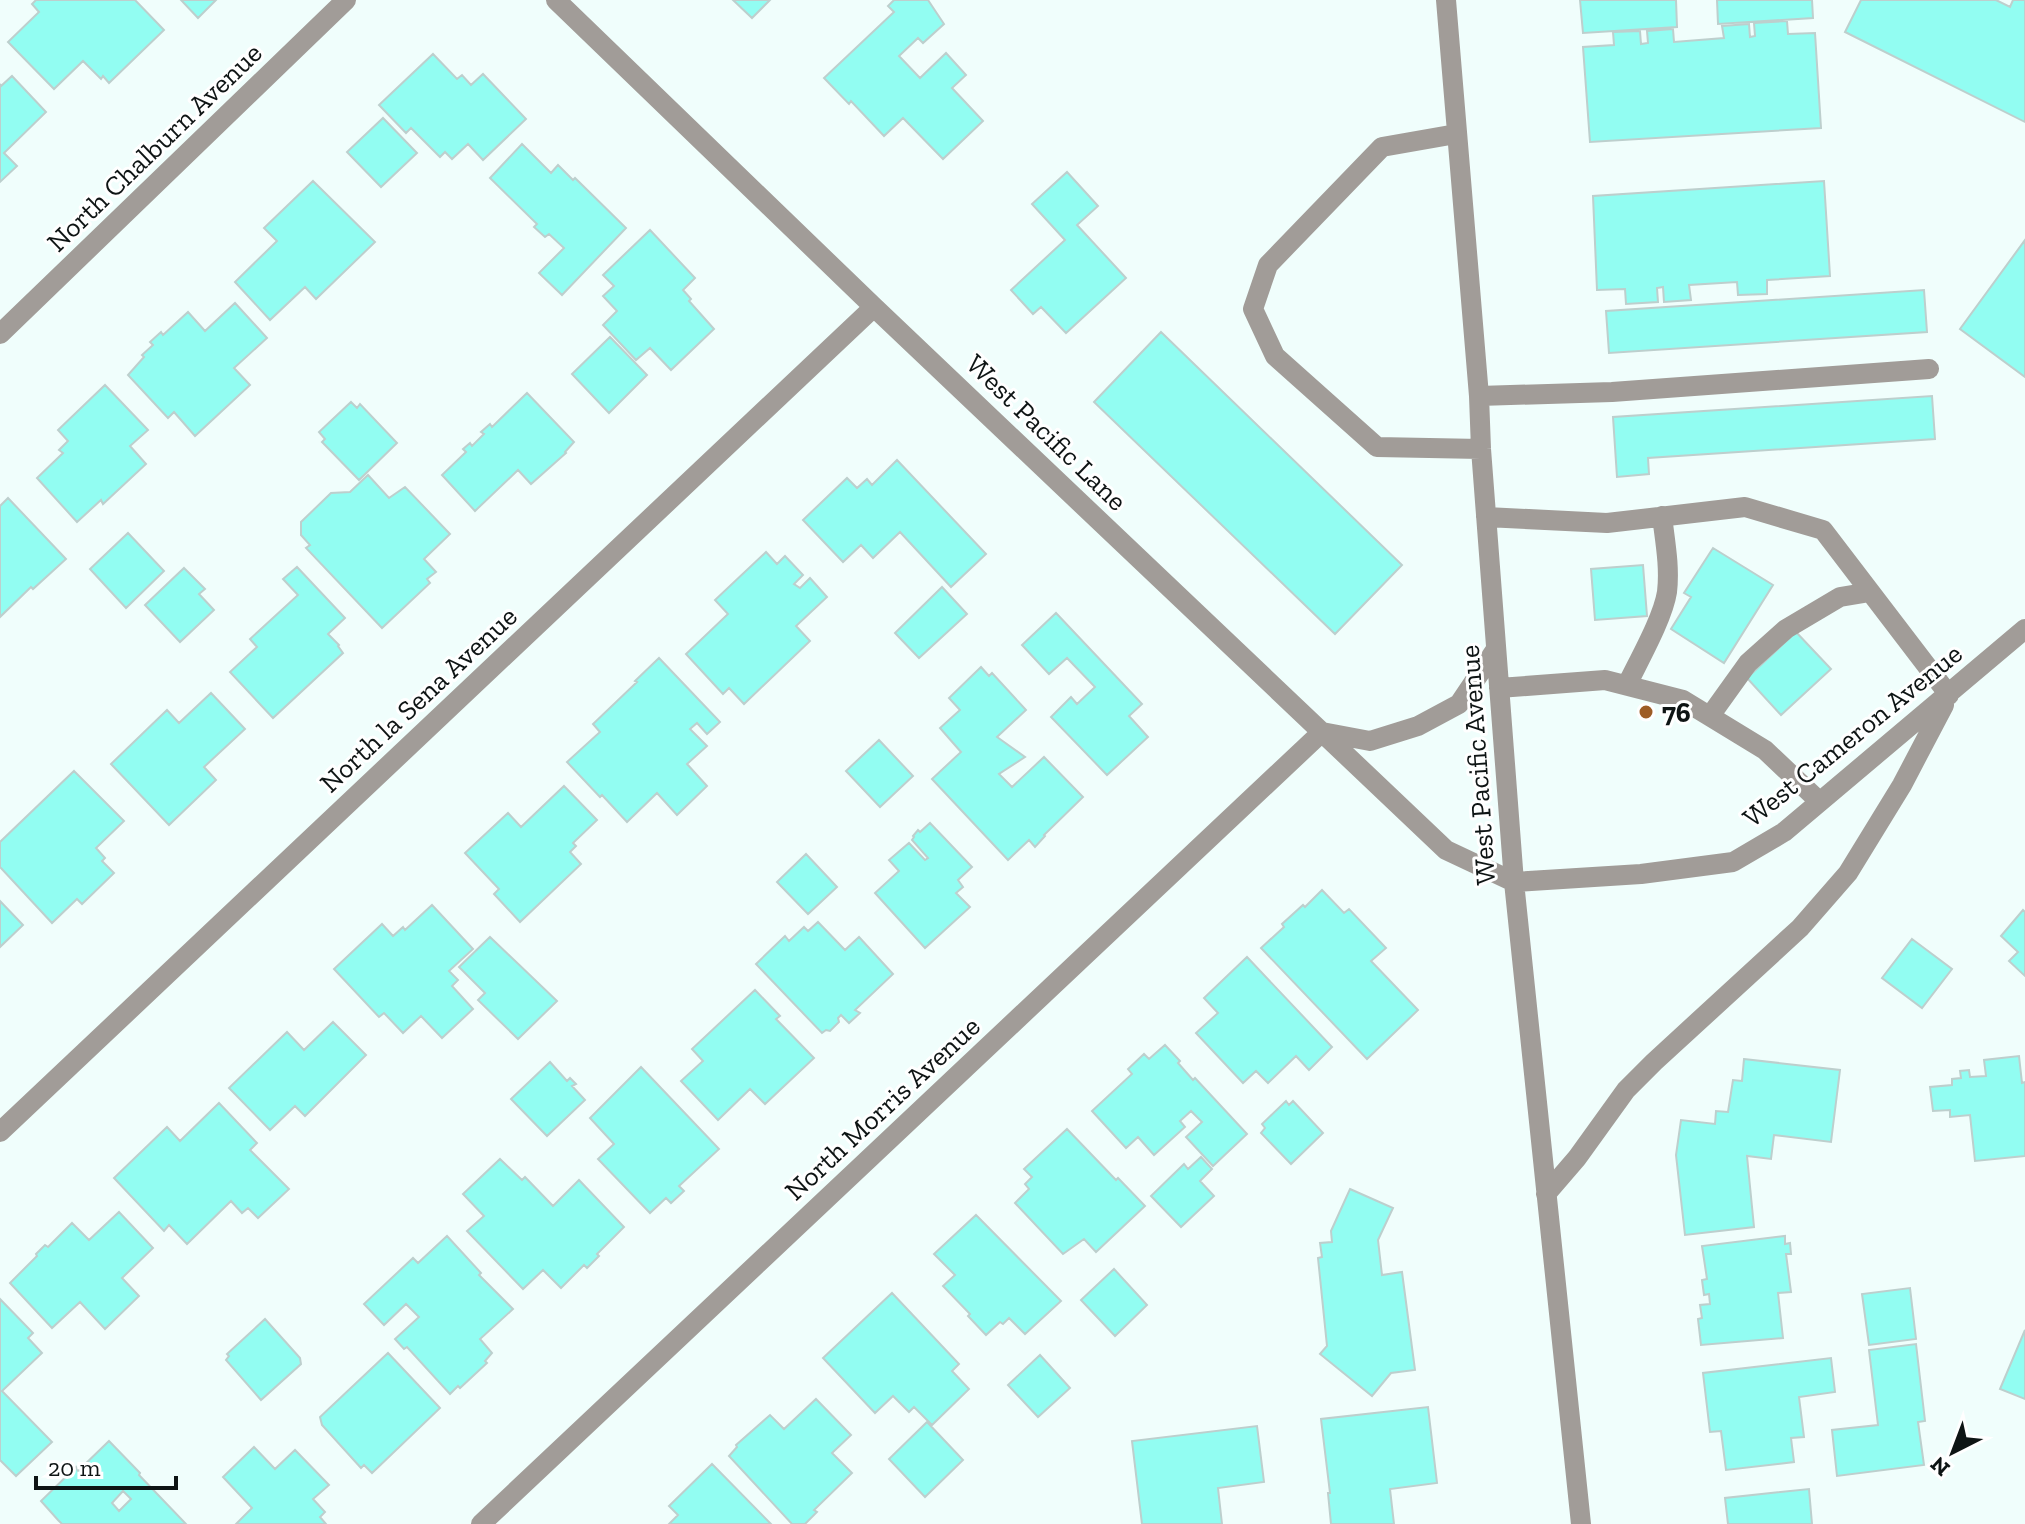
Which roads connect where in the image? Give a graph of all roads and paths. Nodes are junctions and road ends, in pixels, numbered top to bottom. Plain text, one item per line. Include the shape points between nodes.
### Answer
1 (346, 0) edge
2 (556, 0) edge
3 (1446, 0) edge
4 (1456, 134) junction
5 (874, 307) junction
6 (0, 334) edge
7 (1929, 369) dead end
8 (1479, 396) junction
9 (1481, 449) junction
10 (1662, 516) junction
11 (1486, 517) junction
12 (1870, 592) junction
13 (2025, 629) edge
14 (1496, 649) junction
15 (1627, 685) junction
16 (1499, 688) junction
17 (1949, 695) junction
18 (1710, 716) junction
19 (1322, 732) junction
20 (1820, 802) junction
21 (1514, 882) junction
22 (0, 1132) edge
23 (1546, 1194) junction
24 (481, 1524) edge
25 (1573, 1524) edge
26 (1581, 1524) edge

1 - 6 street, North Chalburn Avenue
2 - 5 street, West Pacific Lane
3 - 4 street, West Pacific Avenue
4 - 8 street, West Pacific Avenue
4 - 9 street via 1382,147 1268,265 1253,309 1275,356 1377,447
5 - 19 street, West Pacific Lane
5 - 22 street, North la Sena Avenue
7 - 8 street
8 - 9 street, West Pacific Avenue
9 - 11 street, West Pacific Avenue
10 - 11 street via 1607,523
10 - 12 street via 1745,507 1823,530
10 - 15 street via 1666,594
11 - 14 street, West Pacific Avenue
12 - 17 street
12 - 18 street via 1840,597 1786,629 1748,663
13 - 17 street, West Cameron Avenue
14 - 16 street, West Pacific Avenue
14 - 19 street via 1459,704 1418,726 1370,741
15 - 16 street via 1605,680
15 - 18 street via 1683,700
16 - 21 street, West Pacific Avenue
17 - 20 street, West Cameron Avenue
17 - 23 street via 1848,873 1800,928 1626,1090
18 - 20 street via 1765,750
19 - 21 street, West Pacific Lane via 1446,850
19 - 24 street, North Morris Avenue
20 - 21 street, West Cameron Avenue via 1784,832 1733,862
21 - 23 street, West Pacific Avenue
23 - 26 street, West Pacific Avenue
25 - 26 street

